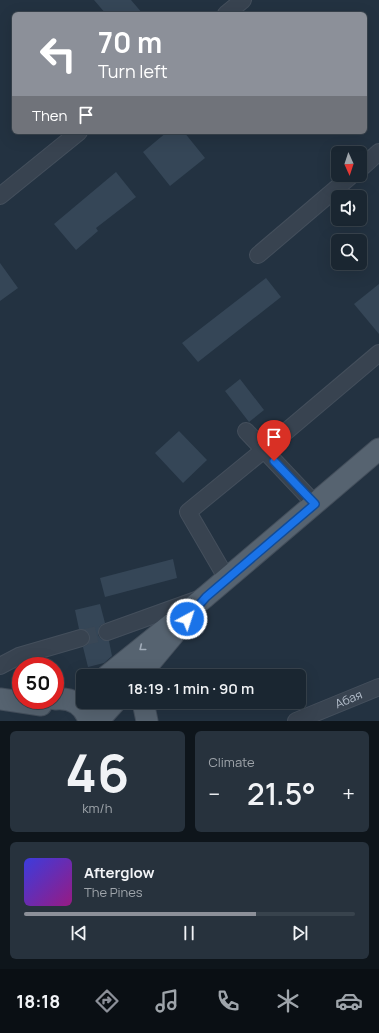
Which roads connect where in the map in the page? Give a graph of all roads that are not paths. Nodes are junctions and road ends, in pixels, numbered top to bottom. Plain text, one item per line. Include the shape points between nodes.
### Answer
1 (243, 0) edge
2 (228, 12) edge
3 (77, 134) edge
4 (379, 152) edge
5 (367, 162) edge
6 (344, 182) edge
7 (0, 196) edge
8 (258, 255) dead end
9 (379, 353) edge
10 (246, 431) dead end
11 (379, 449) edge
12 (264, 451) junction
13 (315, 504) junction
14 (227, 579) junction
15 (206, 597) junction
16 (107, 632) tunnel mouth
17 (81, 638) tunnel mouth
18 (0, 666) edge
19 (116, 669) edge
20 (146, 669) edge
21 (379, 687) edge
22 (76, 694) edge
23 (0, 699) edge
24 (64, 699) edge
25 (12, 700) edge
26 (64, 704) edge
27 (109, 709) edge
28 (144, 709) edge
29 (89, 721) edge
30 (98, 721) edge
31 (147, 721) edge
32 (296, 721) edge

1 - 2 street
3 - 7 street
4 - 5 street
6 - 8 street
9 - 12 street
10 - 12 street
11 - 13 main road
12 - 13 street
12 - 14 street via 188,512
13 - 14 main road
14 - 15 main road
15 - 16 street
15 -> 19 main road
15 - 20 main road
17 - 18 street via 19,656
21 - 32 street, Абая
22 - 24 main road
23 - 25 main road
26 - 29 main road via 78,704 84,709
27 - 30 main road
28 - 31 main road

